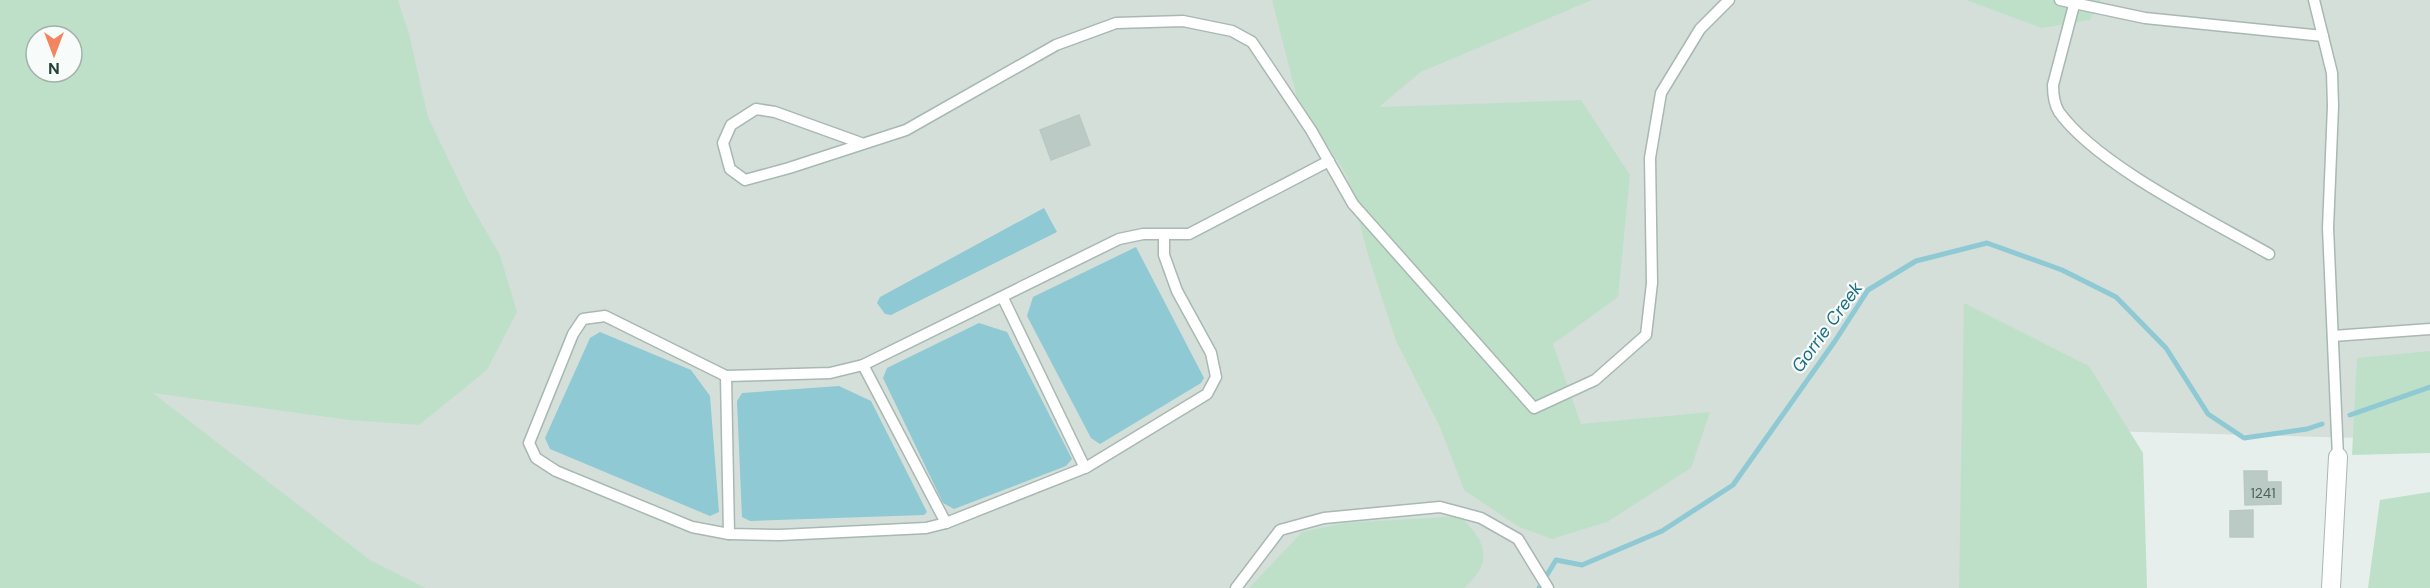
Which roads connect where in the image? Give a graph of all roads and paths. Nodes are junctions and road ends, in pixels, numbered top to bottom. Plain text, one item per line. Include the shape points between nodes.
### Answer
1 (1730, 0) edge
2 (2060, 0) edge
3 (2314, 0) edge
4 (2074, 5) junction
5 (2323, 36) junction
6 (861, 143) junction
7 (1329, 161) junction
8 (1164, 234) junction
9 (2269, 254) dead end
10 (1004, 298) junction
11 (2430, 329) edge
12 (2332, 336) junction
13 (863, 365) junction
14 (726, 376) junction
15 (2338, 457) joint
16 (1085, 468) junction
17 (946, 523) junction
18 (729, 534) junction
19 (1236, 588) edge
20 (1548, 588) edge
21 (2331, 588) edge

1 - 7 lane via 1700,29 1661,93 1650,158 1652,283 1646,335 1595,380 1534,408 1353,204
2 - 4 lane
3 - 5 lane
4 - 5 lane via 2145,18
4 - 9 lane via 2053,85 2058,111 2094,148
5 - 12 lane via 2332,73 2333,106 2328,228
6 - 6 lane via 745,180 730,168 723,143 731,125 756,109
6 - 7 lane via 906,130 1056,45 1116,23 1183,21 1233,31 1252,42
7 - 8 lane via 1189,234
8 - 10 lane via 1119,239
8 - 16 lane via 1164,255 1177,291 1211,353 1216,377 1207,394
10 - 13 lane
10 - 16 lane
11 - 12 lane
12 - 15 lane
13 - 14 lane via 830,373
13 - 17 lane
14 - 18 lane
14 - 18 lane via 605,316 583,319 573,334 529,443 536,458 556,471 692,527
15 - 21 street
16 - 17 lane
17 - 18 lane via 926,528
19 - 20 lane via 1280,530 1324,518 1440,507 1481,518 1518,539

